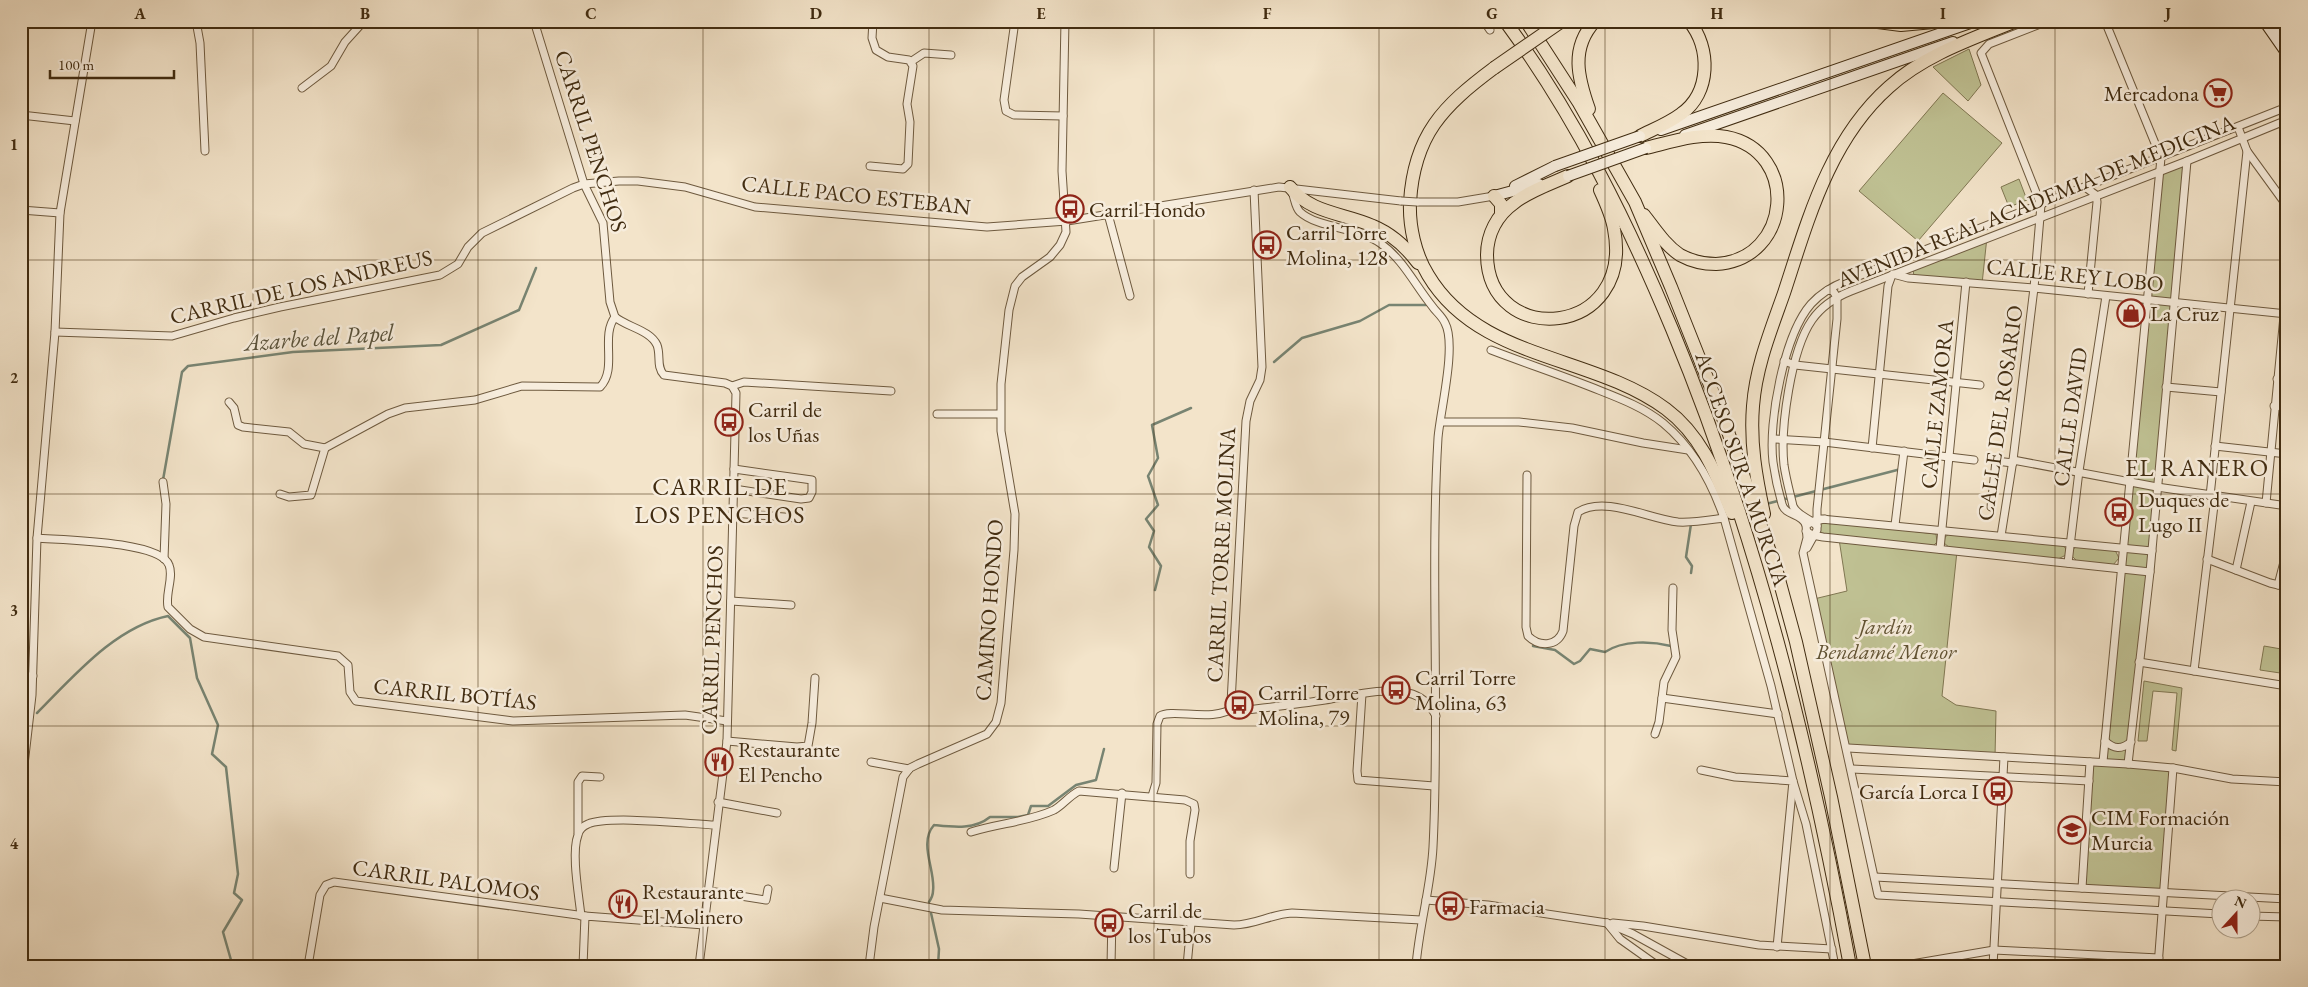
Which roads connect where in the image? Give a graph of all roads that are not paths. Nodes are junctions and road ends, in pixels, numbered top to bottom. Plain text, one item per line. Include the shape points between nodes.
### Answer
1 (92, 21) edge
2 (196, 21) edge
3 (364, 21) edge
4 (534, 21) edge
5 (873, 21) edge
6 (1015, 21) edge
7 (1065, 21) edge
8 (1362, 21) edge
9 (1484, 21) edge
10 (1505, 21) edge
11 (1526, 21) edge
12 (1562, 21) edge
13 (1595, 21) edge
14 (1689, 21) edge
15 (1870, 21) edge
16 (1944, 21) edge
17 (1976, 21) edge
18 (2014, 21) edge
19 (2048, 21) edge
20 (2105, 21) edge
21 (2264, 21) edge
22 (2274, 21) edge
23 (1350, 23) dead end
24 (1490, 30) dead end
25 (2287, 39) edge
26 (2287, 54) edge
27 (951, 55) dead end
28 (912, 61) junction
29 (1547, 83) junction
30 (302, 88) dead end
31 (2287, 107) edge
32 (21, 116) edge
33 (1063, 116) junction
34 (2287, 120) edge
35 (75, 121) junction
36 (2238, 127) junction
37 (1598, 135) junction
38 (1640, 136) junction
39 (2241, 138) junction
40 (1646, 148) junction
41 (205, 151) dead end
42 (2247, 151) junction
43 (2177, 152) junction
44 (2161, 158) junction
45 (2187, 160) junction
46 (870, 166) dead end
47 (2160, 171) junction
48 (1568, 176) junction
49 (584, 184) junction
50 (1290, 187) junction
51 (2085, 187) junction
52 (1254, 190) junction
53 (2096, 195) junction
54 (1494, 196) junction
55 (1635, 202) junction
56 (2041, 205) junction
57 (2287, 206) edge
58 (21, 210) edge
59 (60, 213) junction
60 (1108, 214) junction
61 (1502, 214) junction
62 (2040, 218) junction
63 (1067, 221) junction
64 (1917, 265) junction
65 (1426, 271) junction
66 (1893, 274) junction
67 (1919, 278) junction
68 (1966, 282) junction
69 (2287, 285) edge
70 (2034, 288) junction
71 (1828, 290) junction
72 (2088, 294) junction
73 (1130, 296) dead end
74 (1821, 296) junction
75 (2106, 296) junction
76 (1835, 299) junction
77 (2147, 300) junction
78 (2174, 303) junction
79 (2230, 309) junction
80 (2285, 314) edge
81 (615, 317) junction
82 (55, 332) junction
83 (1491, 350) dead end
84 (1784, 361) junction
85 (1795, 365) junction
86 (1831, 369) junction
87 (1880, 373) junction
88 (2277, 379) junction
89 (2287, 380) edge
90 (1956, 382) junction
91 (1980, 385) dead end
92 (732, 386) junction
93 (2166, 387) junction
94 (890, 391) dead end
95 (2221, 392) junction
96 (229, 402) dead end
97 (2274, 406) junction
98 (2287, 407) edge
99 (937, 414) dead end
100 (1000, 414) junction
101 (1441, 422) junction
102 (1774, 439) junction
103 (1785, 439) junction
104 (1824, 442) junction
105 (2215, 446) junction
106 (325, 448) junction
107 (1872, 448) junction
108 (1688, 450) junction
109 (1904, 451) junction
110 (2269, 452) junction
111 (2287, 454) edge
112 (1949, 456) junction
113 (1974, 460) dead end
114 (2013, 461) junction
115 (734, 469) junction
116 (2079, 471) junction
117 (1527, 475) dead end
118 (163, 482) dead end
119 (2130, 482) junction
120 (2157, 487) junction
121 (734, 489) junction
122 (280, 494) dead end
123 (2212, 496) junction
124 (2251, 502) junction
125 (2266, 503) junction
126 (2287, 506) edge
127 (1991, 507) dead end
128 (733, 514) junction
129 (797, 518) dead end
130 (1724, 518) junction
131 (1813, 525) junction
132 (1895, 525) junction
133 (1942, 530) junction
134 (2001, 536) junction
135 (37, 538) junction
136 (1823, 538) junction
137 (2070, 543) junction
138 (1809, 545) junction
139 (2124, 548) junction
140 (1940, 549) junction
141 (2287, 550) edge
142 (2152, 551) junction
143 (164, 558) junction
144 (1805, 558) junction
145 (2206, 559) junction
146 (2068, 563) junction
147 (2122, 569) junction
148 (2236, 570) junction
149 (1777, 572) junction
150 (2150, 572) junction
151 (2278, 585) junction
152 (1762, 586) junction
153 (2287, 586) edge
154 (1673, 588) dead end
155 (730, 601) junction
156 (791, 605) dead end
157 (2139, 662) junction
158 (2194, 671) junction
159 (21, 676) edge
160 (33, 676) junction
161 (815, 678) dead end
162 (2287, 686) edge
163 (1362, 694) junction
164 (1437, 698) junction
165 (1662, 698) junction
166 (1424, 700) junction
167 (1234, 707) junction
168 (1778, 714) junction
169 (1436, 718) junction
170 (727, 720) junction
171 (1655, 734) dead end
172 (726, 741) junction
173 (2105, 741) junction
174 (2131, 742) junction
175 (1848, 748) junction
176 (2004, 757) junction
177 (871, 762) dead end
178 (2090, 762) junction
179 (2103, 762) junction
180 (2128, 764) junction
181 (2173, 768) junction
182 (909, 769) junction
183 (1852, 769) junction
184 (1701, 770) dead end
185 (2002, 776) junction
186 (600, 777) dead end
187 (1793, 781) junction
188 (2089, 782) junction
189 (2287, 782) edge
190 (1434, 786) junction
191 (21, 791) edge
192 (1122, 793) junction
193 (1152, 796) junction
194 (1794, 798) junction
195 (718, 802) junction
196 (777, 813) dead end
197 (715, 826) junction
198 (971, 832) dead end
199 (578, 833) junction
200 (1114, 868) dead end
201 (1190, 874) dead end
202 (1875, 877) junction
203 (1997, 883) junction
204 (2082, 888) junction
205 (768, 889) dead end
206 (709, 891) junction
207 (2163, 892) junction
208 (880, 898) junction
209 (2287, 899) edge
210 (1426, 900) junction
211 (1996, 903) junction
212 (2162, 911) junction
213 (2210, 913) edge
214 (583, 916) junction
215 (1112, 916) junction
216 (2260, 916) edge
217 (2287, 917) edge
218 (1421, 920) junction
219 (1191, 923) junction
220 (1607, 923) junction
221 (704, 925) junction
222 (1635, 925) junction
223 (1628, 932) junction
224 (1620, 939) junction
225 (1777, 947) junction
226 (1832, 949) junction
227 (2287, 949) edge
228 (1994, 950) junction
229 (2158, 962) edge
230 (308, 966) edge
231 (583, 966) edge
232 (699, 966) edge
233 (869, 966) edge
234 (1111, 966) edge
235 (1187, 966) edge
236 (1416, 966) edge
237 (1658, 966) edge
238 (1691, 966) edge
239 (1835, 966) edge
240 (1850, 966) edge
241 (1865, 966) edge
242 (1900, 966) edge
243 (1993, 966) edge
244 (2286, 966) edge

1 - 35 street
2 - 41 street
3 - 30 street via 344,42 331,66
4 - 49 street, CARRIL PENCHOS
5 - 28 street via 872,44 878,53
6 - 33 street via 1004,100 1006,111 1014,115
7 - 33 street
8 - 23 street
9 - 24 street
10 - 29 highway, ACCESO SUR A MURCIA
11 - 37 highway, ACCESO SUR A MURCIA
12 - 65 highway, bridge via 1464,90 1429,132 1412,179 1410,208 1414,239
13 - 37 highway via 1581,43 1578,69
14 - 38 highway via 1705,55 1701,88 1682,114
15 - 16 highway via 1901,25
17 - 38 street
18 - 40 street
18 - 149 highway via 1944,51 1890,86 1856,122 1827,171 1765,349 1753,404 1753,460
19 - 56 street via 1989,44 1981,53
20 - 44 street
21 - 26 street
22 - 25 street
27 - 28 street via 924,53
28 - 46 street via 908,164 903,169
29 - 61 highway via 1597,182 1614,229 1615,264 1599,298 1582,312 1552,319 1528,315 1507,302 1493,282 1487,256 1489,238
29 - 152 highway, ACCESO SUR A MURCIA via 1616,204 1657,291 1724,462
31 - 36 street, AVENIDA REAL ACADEMIA DE MEDICINA
32 - 35 street
33 - 63 street via 1062,171
34 - 39 street, AVENIDA REAL ACADEMIA DE MEDICINA
35 - 59 street
36 - 39 street
36 - 43 street, AVENIDA REAL ACADEMIA DE MEDICINA
37 - 55 highway, ACCESO SUR A MURCIA
38 - 54 street, bridge via 1555,166
39 - 42 street
39 - 45 street, AVENIDA REAL ACADEMIA DE MEDICINA
40 - 48 street, bridge
40 - 55 highway via 1700,137 1736,140 1752,148 1766,162 1777,186 1778,205 1771,230 1760,245 1739,259 1711,264 1688,259 1672,249
42 - 57 street
42 - 79 street
43 - 44 street, AVENIDA REAL ACADEMIA DE MEDICINA
43 - 45 street
44 - 47 street
44 - 51 street, AVENIDA REAL ACADEMIA DE MEDICINA
45 - 47 street, AVENIDA REAL ACADEMIA DE MEDICINA
45 - 78 street
47 - 53 street, AVENIDA REAL ACADEMIA DE MEDICINA
47 - 77 street
48 - 54 street
48 - 61 highway via 1522,198
49 - 63 street, CALLE PACO ESTEBAN via 619,181 657,183 685,187 755,207 934,223 1006,227
49 - 81 street, CARRIL PENCHOS via 606,232 610,302
49 - 82 street, CARRIL DE LOS ANDREUS via 482,234 468,247 458,264 440,275 243,316 172,336
50 - 52 street, CALLE PACO ESTEBAN
50 - 54 street, CALLE PACO ESTEBAN, bridge via 1416,202 1458,202
50 - 65 highway via 1313,207 1388,234 1404,246
50 - 101 street via 1300,212 1364,235 1388,249 1446,324 1448,356
51 - 53 street
51 - 56 street, AVENIDA REAL ACADEMIA DE MEDICINA
52 - 60 street, CALLE PACO ESTEBAN
52 - 167 street, CARRIL TORRE MOLINA via 1262,367 1250,401 1245,429 1230,693
53 - 62 street, AVENIDA REAL ACADEMIA DE MEDICINA
53 - 72 street
54 - 61 highway via 1501,204
55 - 149 highway, ACCESO SUR A MURCIA via 1713,389
56 - 62 street, CALLE DEL ROSARIO
56 - 71 street, AVENIDA REAL ACADEMIA DE MEDICINA
58 - 59 street
59 - 82 street
60 - 63 street, CALLE PACO ESTEBAN
60 - 73 street
62 - 64 street, AVENIDA REAL ACADEMIA DE MEDICINA
62 - 70 street, CALLE DEL ROSARIO
63 - 100 street, CAMINO HONDO via 1060,245 1050,257 1022,277 1011,297
64 - 66 street, AVENIDA REAL ACADEMIA DE MEDICINA
64 - 67 street via 1913,273
65 - 152 highway via 1450,304 1482,330 1627,386 1678,420 1697,440 1713,468
66 - 67 street, CALLE REY LOBO
66 - 76 street, AVENIDA REAL ACADEMIA DE MEDICINA
66 - 87 street via 1888,283
67 - 68 street, CALLE REY LOBO
68 - 70 street, CALLE REY LOBO
68 - 90 street, CALLE ZAMORA
69 - 80 street
70 - 72 street, CALLE REY LOBO
70 - 114 street, CALLE DEL ROSARIO
71 - 74 street, AVENIDA REAL ACADEMIA DE MEDICINA
71 - 76 street via 1832,290
72 - 75 street, CALLE REY LOBO
74 - 76 street via 1820,305
74 - 84 street, AVENIDA REAL ACADEMIA DE MEDICINA via 1800,320
75 - 77 street, CALLE REY LOBO
75 - 116 street, CALLE DAVID
76 - 85 street, AVENIDA REAL ACADEMIA DE MEDICINA via 1808,326
76 - 86 street via 1837,314
77 - 78 street, CALLE REY LOBO
77 - 119 street
78 - 79 street, CALLE REY LOBO
78 - 93 street
79 - 80 street, CALLE REY LOBO
79 - 95 street
80 - 88 street
81 - 92 street via 653,340 659,353 660,371 664,375 715,380
81 - 106 street via 609,335 606,378 600,386 522,386 475,400 405,408
82 - 135 street
83 - 108 street via 1640,407 1662,422
84 - 85 street
84 - 102 street, AVENIDA REAL ACADEMIA DE MEDICINA via 1777,394
85 - 86 street
85 - 103 street, AVENIDA REAL ACADEMIA DE MEDICINA via 1788,390
86 - 87 street
86 - 104 street
87 - 90 street
87 - 107 street
88 - 89 street
88 - 97 street
90 - 91 street
90 - 112 street, CALLE ZAMORA
92 - 94 street via 744,382
92 - 115 street, CARRIL PENCHOS via 736,393
93 - 95 street
93 - 120 street
95 - 105 street
96 - 106 street via 238,425 289,432 304,444
97 - 98 street
97 - 110 street
99 - 100 street
100 - 182 street, CAMINO HONDO via 1014,506 1015,540 998,715 983,736
101 - 108 street via 1519,422 1572,428
101 - 164 street via 1434,556
102 - 103 street
102 - 131 street, AVENIDA REAL ACADEMIA DE MEDICINA via 1773,460 1782,505 1788,512
103 - 104 street
103 - 131 street, AVENIDA REAL ACADEMIA DE MEDICINA via 1784,464 1792,504 1796,512
104 - 107 street
104 - 131 street
105 - 110 street
105 - 123 street
106 - 122 street via 311,495 289,497
107 - 109 street
108 - 130 street via 1717,497
109 - 112 street
109 - 132 street
110 - 111 street
110 - 125 street
112 - 113 street
112 - 133 street, CALLE ZAMORA
114 - 116 street
114 - 127 street via 1996,461
114 - 134 street, CALLE DEL ROSARIO
115 - 121 street, CARRIL PENCHOS
115 - 121 street via 812,480 812,492 809,498 801,499
116 - 119 street
116 - 137 street, CALLE DAVID
117 - 130 street via 1526,627 1528,636 1536,642 1554,643 1563,631 1574,526 1576,515 1581,510 1599,506 1621,508 1691,522
118 - 143 street, CARRIL BOTÍAS via 166,504
119 - 120 street
119 - 139 street
120 - 123 street
120 - 142 street
121 - 128 street, CARRIL PENCHOS
123 - 124 street
123 - 145 street
124 - 125 street
124 - 148 street
125 - 126 street
128 - 129 street
128 - 155 street, CARRIL PENCHOS
130 - 168 street
131 - 132 street
131 - 136 street
131 - 138 street
131 - 144 street via 1803,550
132 - 133 street
133 - 134 street
133 - 140 street, CALLE ZAMORA
134 - 137 street
135 - 143 street via 135,546
135 - 160 street
136 - 138 street
136 - 140 street
137 - 139 street
137 - 146 street, CALLE DAVID
138 - 144 street
139 - 142 street
139 - 147 street
140 - 146 street
141 - 151 street
142 - 150 street
143 - 170 street, CARRIL BOTÍAS via 170,566 168,607 195,633 204,637 338,656 348,665 350,692 356,701 513,721 685,715
144 - 175 street
145 - 148 street
145 - 158 street
146 - 147 street
147 - 150 street
147 - 173 street
148 - 151 street
149 - 241 highway, ACCESO SUR A MURCIA via 1822,755
150 - 157 street
151 - 153 street
152 - 240 highway, ACCESO SUR A MURCIA via 1826,844
154 - 165 street via 1672,630 1676,657 1664,682
155 - 156 street
155 - 170 street, CARRIL PENCHOS
157 - 158 street
157 - 174 street
158 - 162 street
159 - 160 street
160 - 191 street
161 - 172 street via 808,746
163 - 166 street, CARRIL TORRE MOLINA via 1397,691
163 - 167 street, CARRIL TORRE MOLINA via 1246,710
163 - 190 street via 1358,780
164 - 166 street via 1432,703
164 - 169 street
165 - 168 street
165 - 171 street via 1660,722
166 - 169 street
167 - 193 street via 1226,712 1199,716 1166,713 1160,716 1157,724 1156,783
168 - 187 street
169 - 190 street
170 - 172 street, CARRIL PENCHOS
172 - 195 street, CARRIL PENCHOS
173 - 174 street via 2118,748
173 - 179 street
174 - 180 street
175 - 176 street
175 - 183 street
176 - 178 street
176 - 185 street
177 - 182 street
178 - 179 street
178 - 188 street
179 - 180 street
180 - 181 street
181 - 189 street via 2232,779
181 - 207 street
182 - 208 street via 901,783
183 - 185 street
183 - 202 street
184 - 187 street via 1735,778
185 - 188 street
185 - 203 street
186 - 199 street via 582,776 578,782
187 - 194 street
188 - 204 street
190 - 210 street via 1433,848
192 - 193 street
192 - 198 street via 1079,791 1054,810 1030,819
192 - 200 street
193 - 201 street via 1185,800 1195,806
194 - 225 street
194 - 226 street via 1806,824
195 - 196 street
195 - 197 street, CARRIL PENCHOS
197 - 199 street via 614,821 591,823
197 - 206 street, CARRIL PENCHOS
199 - 214 street via 576,870
202 - 203 street
202 - 211 street via 1878,895
203 - 204 street
203 - 211 street
204 - 207 street
205 - 206 street via 766,900
206 - 221 street, CARRIL PENCHOS
207 - 209 street
207 - 212 street
208 - 215 street via 942,910
208 - 233 street
210 - 218 street
210 - 220 street via 1488,905
211 - 212 street
211 - 228 street
212 - 213 street
212 - 229 street
214 - 221 street
214 - 230 street, CARRIL PALOMOS via 334,882 326,885 320,895
214 - 231 street
215 - 219 street
215 - 234 street
216 - 217 street
218 - 219 street via 1292,913 1246,925
218 - 236 street
219 - 235 street
220 - 222 street
220 - 223 street
220 - 224 street
221 - 232 street, CARRIL PENCHOS
222 - 223 street
222 - 225 street
223 - 224 street via 1620,934
223 - 238 street
224 - 237 street
225 - 226 street
226 - 239 street
227 - 244 street
228 - 229 street
228 - 242 street
228 - 243 street

